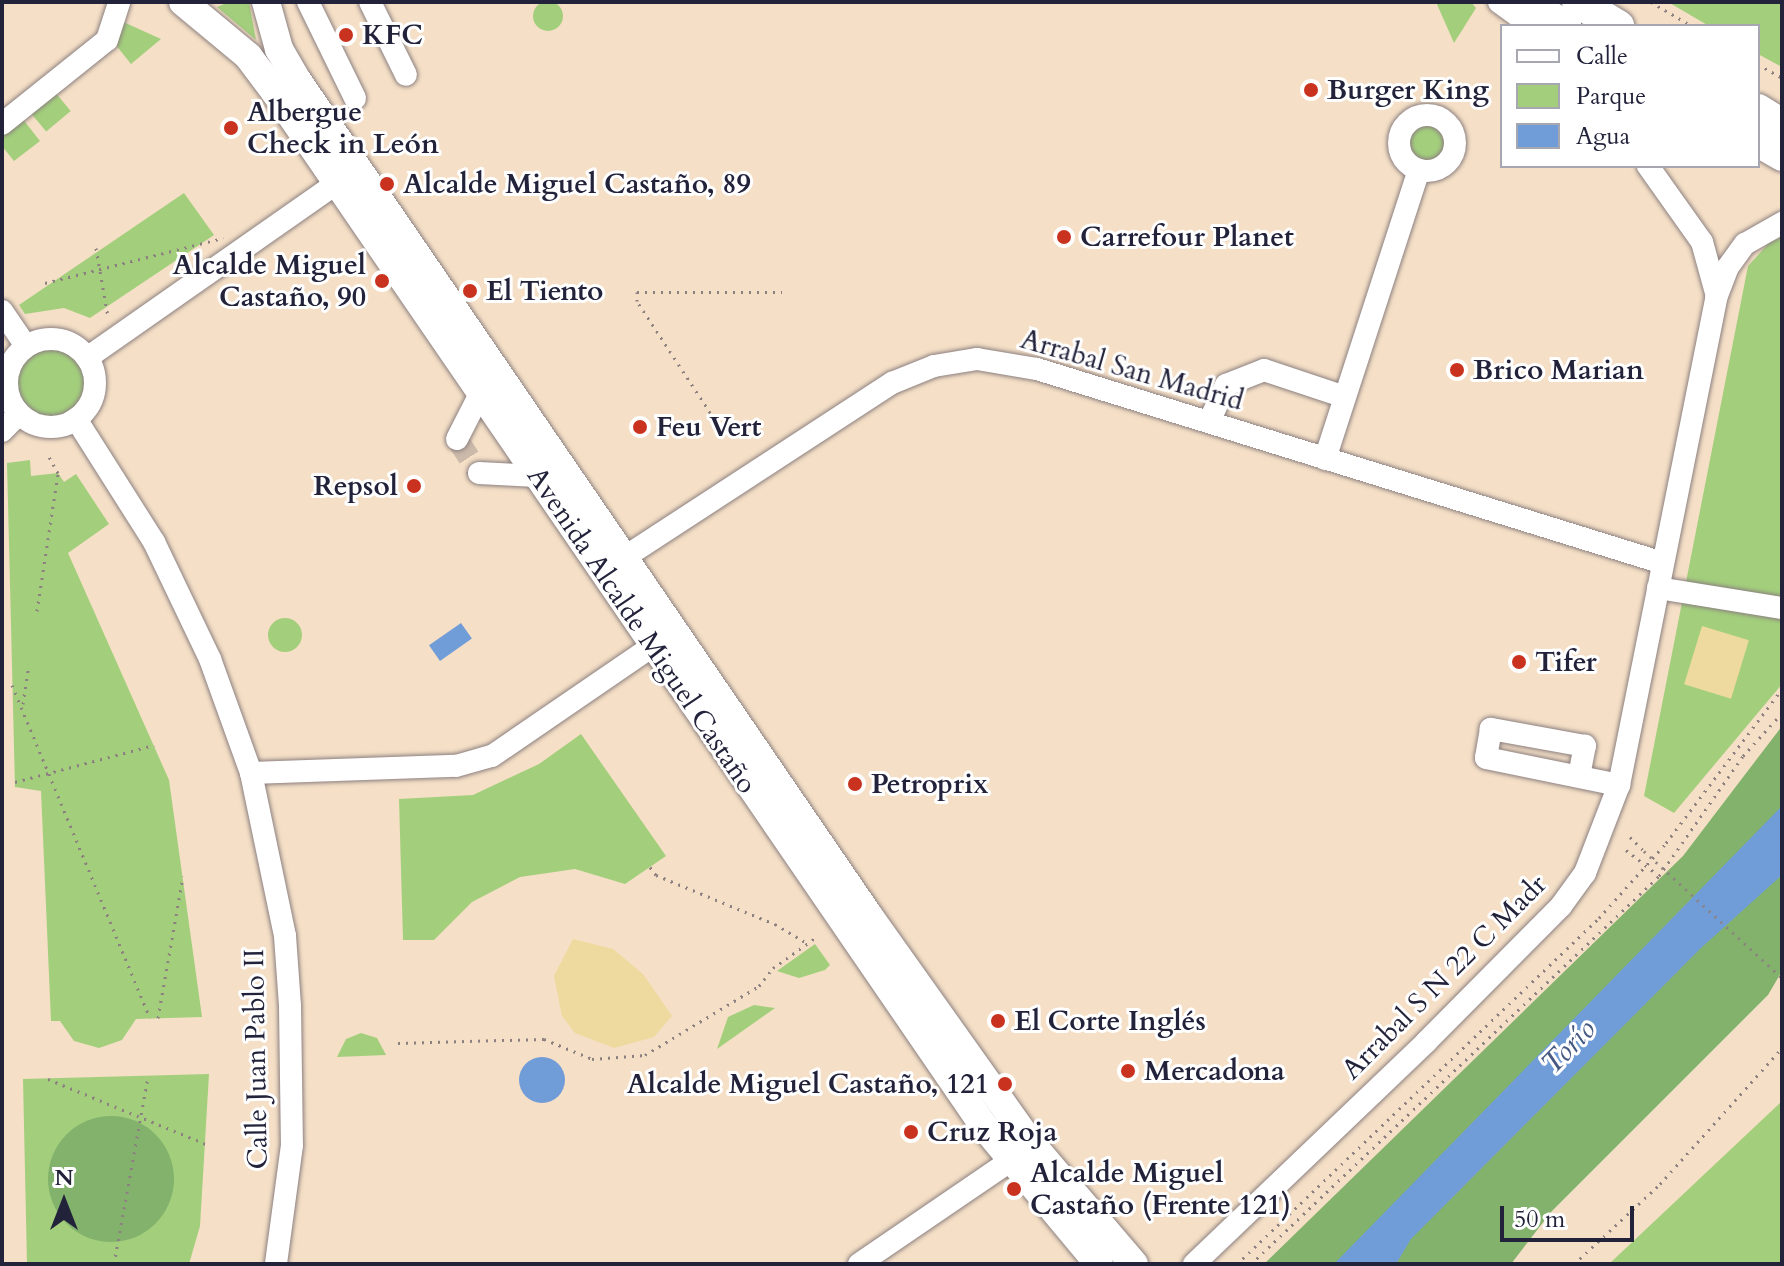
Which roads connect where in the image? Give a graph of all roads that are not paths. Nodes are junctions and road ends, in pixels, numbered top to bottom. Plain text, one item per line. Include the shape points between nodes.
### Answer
1 (119, 2) edge
2 (183, 2) edge
3 (266, 2) edge
4 (308, 2) edge
5 (370, 2) edge
6 (1499, 2) edge
7 (1525, 2) edge
8 (1578, 2) edge
9 (1529, 24) edge
10 (1562, 24) edge
11 (1615, 24) edge
12 (406, 75) dead end
13 (355, 98) dead end
14 (1760, 111) edge
15 (2, 124) edge
16 (1782, 125) edge
17 (1760, 142) edge
18 (1782, 155) edge
19 (1650, 168) edge
20 (1419, 170) dead end
21 (337, 183) junction
22 (1689, 220) junction
23 (1782, 223) edge
24 (1745, 244) junction
25 (1716, 298) junction
26 (2, 311) edge
27 (26, 346) junction
28 (87, 358) junction
29 (480, 394) junction
30 (1345, 397) junction
31 (19, 414) junction
32 (76, 419) junction
33 (1209, 422) junction
34 (2, 431) edge
35 (457, 439) dead end
36 (1325, 459) junction
37 (479, 473) dead end
38 (537, 476) junction
39 (584, 544) junction
40 (625, 557) junction
41 (1663, 563) junction
42 (1658, 588) junction
43 (629, 608) junction
44 (1782, 608) edge
45 (654, 645) junction
46 (698, 666) junction
47 (251, 773) junction
48 (1579, 776) dead end
49 (1619, 785) junction
50 (1010, 1161) junction
51 (276, 1264) edge
52 (859, 1264) edge
53 (1099, 1264) edge
54 (1134, 1264) edge
55 (1194, 1264) edge

1 - 15 street via 107,40
2 - 21 main road, Avenida Alcalde Miguel Castaño via 248,56
3 - 40 main road, Avenida Alcalde Miguel Castaño via 279,49 297,80
4 - 13 street
5 - 12 street
6 - 9 street
7 - 10 highway
8 - 11 highway
14 - 16 highway
17 - 18 highway
19 - 22 street, Arrabal S N 22 C Madr
20 - 30 street
21 - 28 street
21 - 29 main road, Avenida Alcalde Miguel Castaño
22 - 24 street, Arrabal S N 22 C Madr via 1711,235
22 - 25 street, Arrabal S N 22 C Madr via 1711,261
23 - 24 street, Arrabal S N 22 C Madr
24 - 25 street, Arrabal S N 22 C Madr via 1728,267
25 - 41 street, Arrabal S N 22 C Madr
26 - 27 street
27 - 28 street via 59,340
27 - 31 street via 7,379
28 - 32 street via 94,390
29 - 35 street
29 - 38 main road, Avenida Alcalde Miguel Castaño
30 - 33 street via 1264,370 1226,385
30 - 36 street
31 - 32 street via 53,427
31 - 34 street
32 - 47 street, Calle Juan Pablo II via 154,542 210,659
33 - 36 street, Arrabal San Madrid
33 - 40 street, Arrabal San Madrid via 1037,369 977,359 934,366 892,383
36 - 41 street, Arrabal San Madrid
37 - 38 street
38 - 39 main road, Avenida Alcalde Miguel Castaño
39 - 40 street
39 - 43 main road, Avenida Alcalde Miguel Castaño
40 - 43 street via 623,587
40 - 46 main road, Avenida Alcalde Miguel Castaño
41 - 42 street, Arrabal S N 22 C Madr
42 - 44 street
42 - 49 street, Arrabal S N 22 C Madr
43 - 45 main road, Avenida Alcalde Miguel Castaño
45 - 46 street via 681,652
45 - 47 street via 492,756 456,766
45 - 50 main road, Avenida Alcalde Miguel Castaño
46 - 54 main road, Avenida Alcalde Miguel Castaño via 1005,1109 1081,1208
47 - 51 street, Calle Juan Pablo II via 285,936 290,1006 292,1145
48 - 49 street
49 - 55 street, Arrabal S N 22 C Madr via 1604,836 1561,906
50 - 52 street
50 - 53 main road, Avenida Alcalde Miguel Castaño

